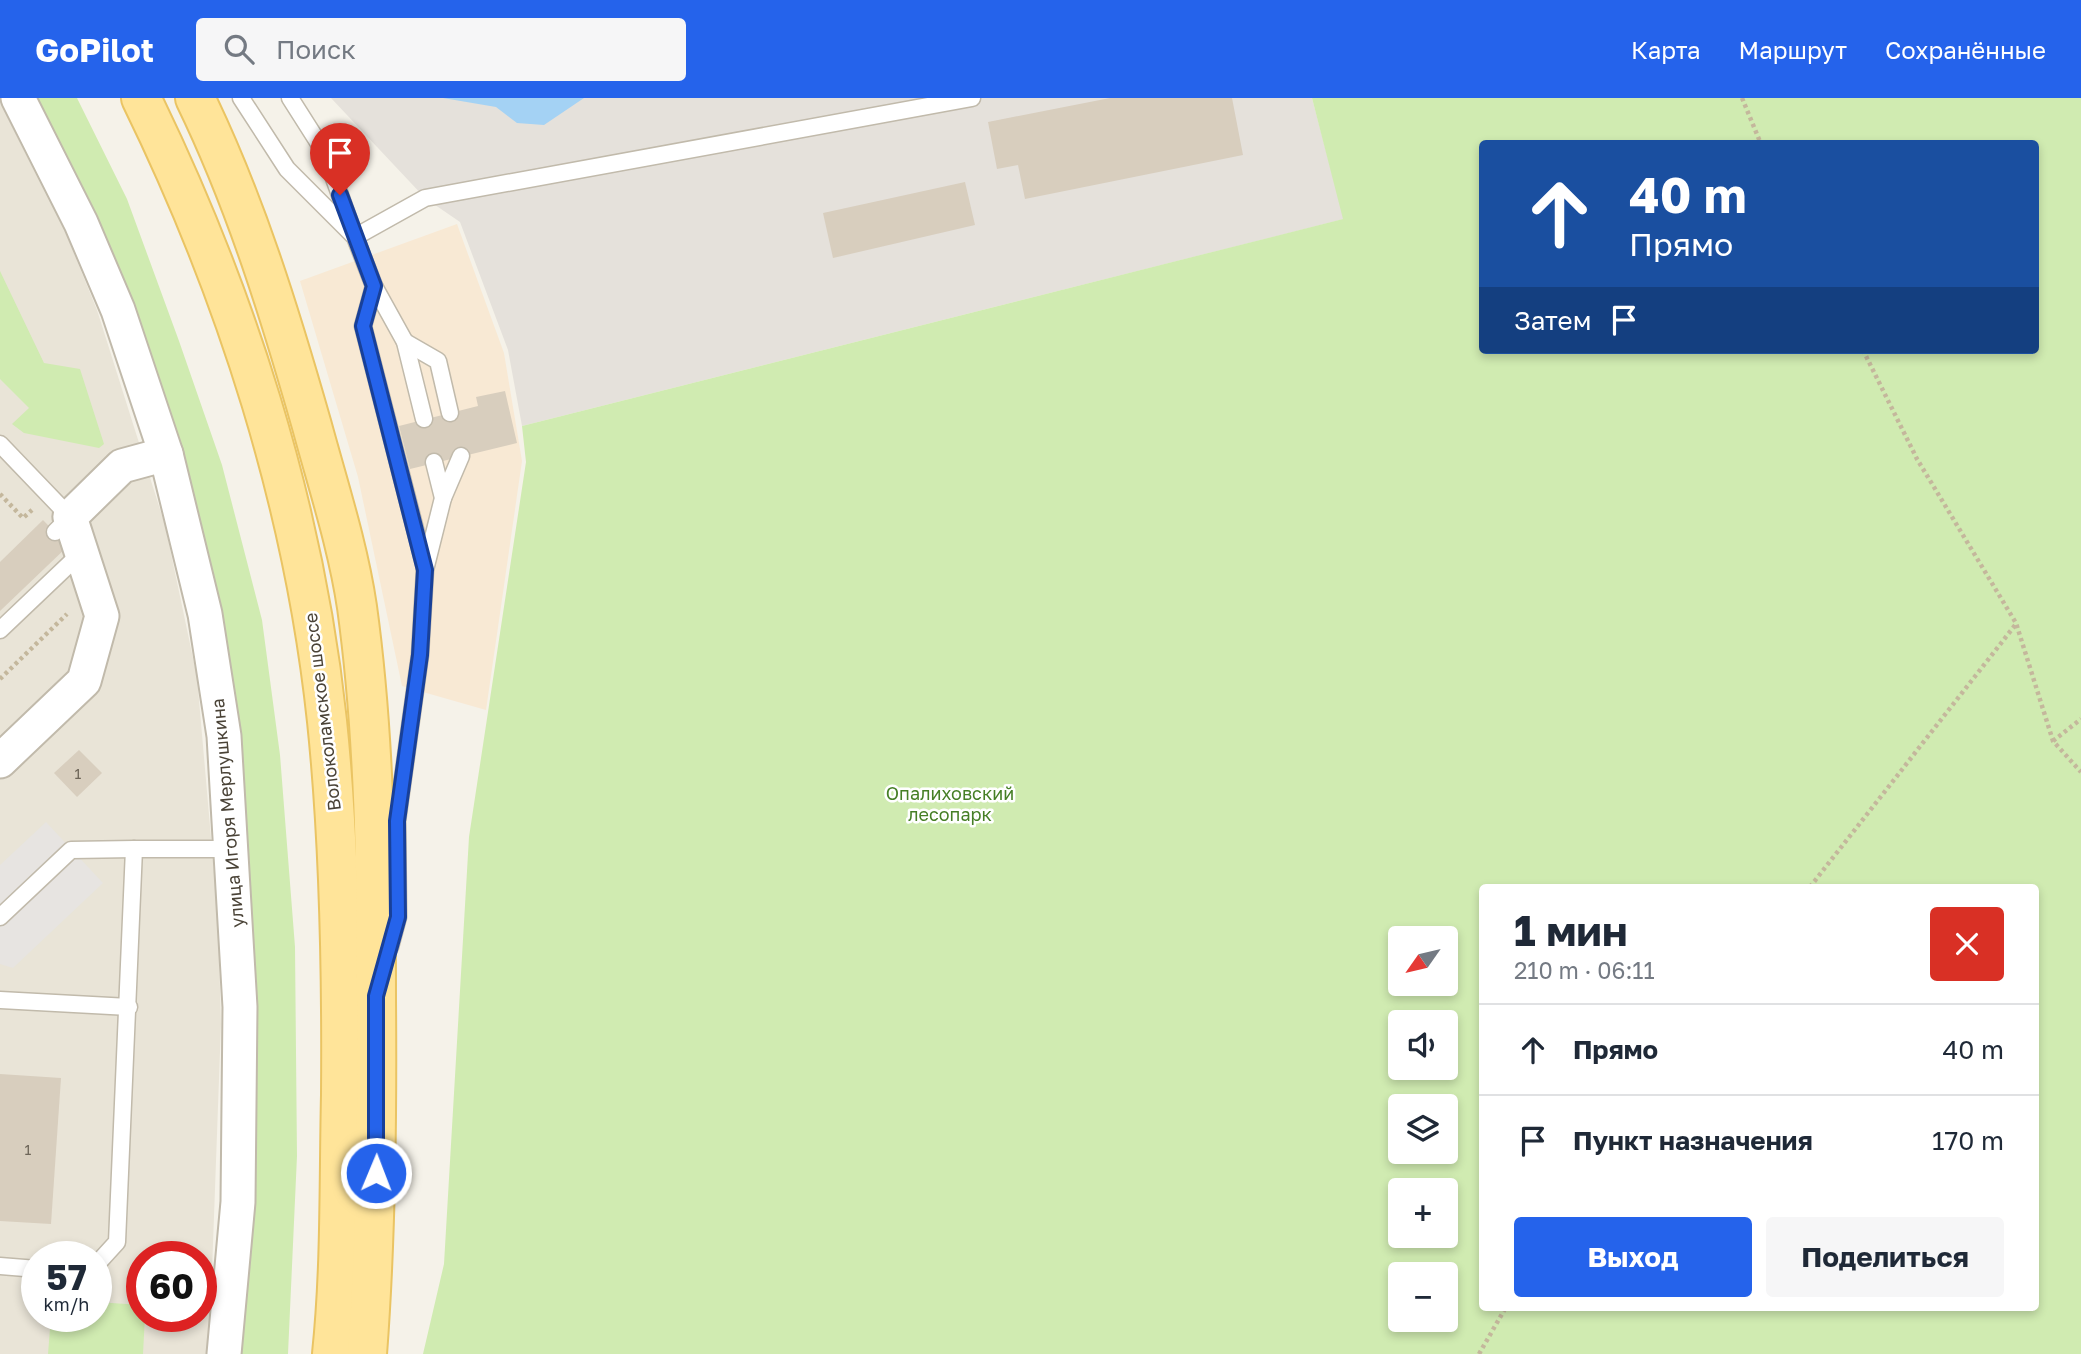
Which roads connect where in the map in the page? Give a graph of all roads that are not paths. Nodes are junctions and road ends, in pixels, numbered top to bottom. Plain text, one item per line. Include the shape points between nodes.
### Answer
1 (18, 98) edge
2 (141, 98) edge
3 (195, 98) edge
4 (241, 98) edge
5 (290, 98) edge
6 (972, 98) edge
7 (355, 237) junction
8 (374, 286) junction
9 (405, 342) junction
10 (450, 413) dead end
11 (424, 419) dead end
12 (0, 444) edge
13 (166, 454) junction
14 (461, 456) dead end
15 (435, 462) dead end
16 (443, 498) junction
17 (62, 525) junction
18 (81, 553) junction
19 (425, 570) junction
20 (0, 630) edge
21 (0, 761) edge
22 (134, 849) junction
23 (232, 849) junction
24 (0, 917) edge
25 (376, 996) junction
26 (0, 1000) edge
27 (129, 1007) junction
28 (112, 1247) edge
29 (0, 1266) edge
30 (21, 1268) edge
31 (224, 1354) edge
32 (332, 1354) edge
33 (367, 1354) edge

1 - 13 street, улица Игоря Мерлушкина via 113,298
2 - 32 main road, Волоколамское шоссе via 179,176 226,293 289,506 313,625 327,720 337,856 341,1046
3 - 25 main road via 222,154 266,273 331,495 356,604 368,714
4 - 7 lane via 288,169
5 - 7 lane via 325,153
6 - 7 lane via 425,198
7 - 8 lane
8 - 9 lane
8 - 19 lane via 363,326
9 - 10 lane via 438,361
9 - 11 lane
12 - 17 lane
13 - 17 street via 122,466
13 - 23 street, улица Игоря Мерлушкина via 205,614 224,736
14 - 16 lane
15 - 16 lane
16 - 19 lane
17 - 18 street
18 - 20 lane
18 - 21 street via 102,616 84,681
19 - 25 lane via 420,655 397,821 398,917
22 - 23 lane
22 - 24 lane via 71,850
22 - 27 lane
23 - 31 street, улица Игоря Мерлушкина via 240,1007 238,1202
25 - 33 main road via 377,1149
26 - 27 lane
27 - 28 lane via 117,1242
29 - 30 lane

